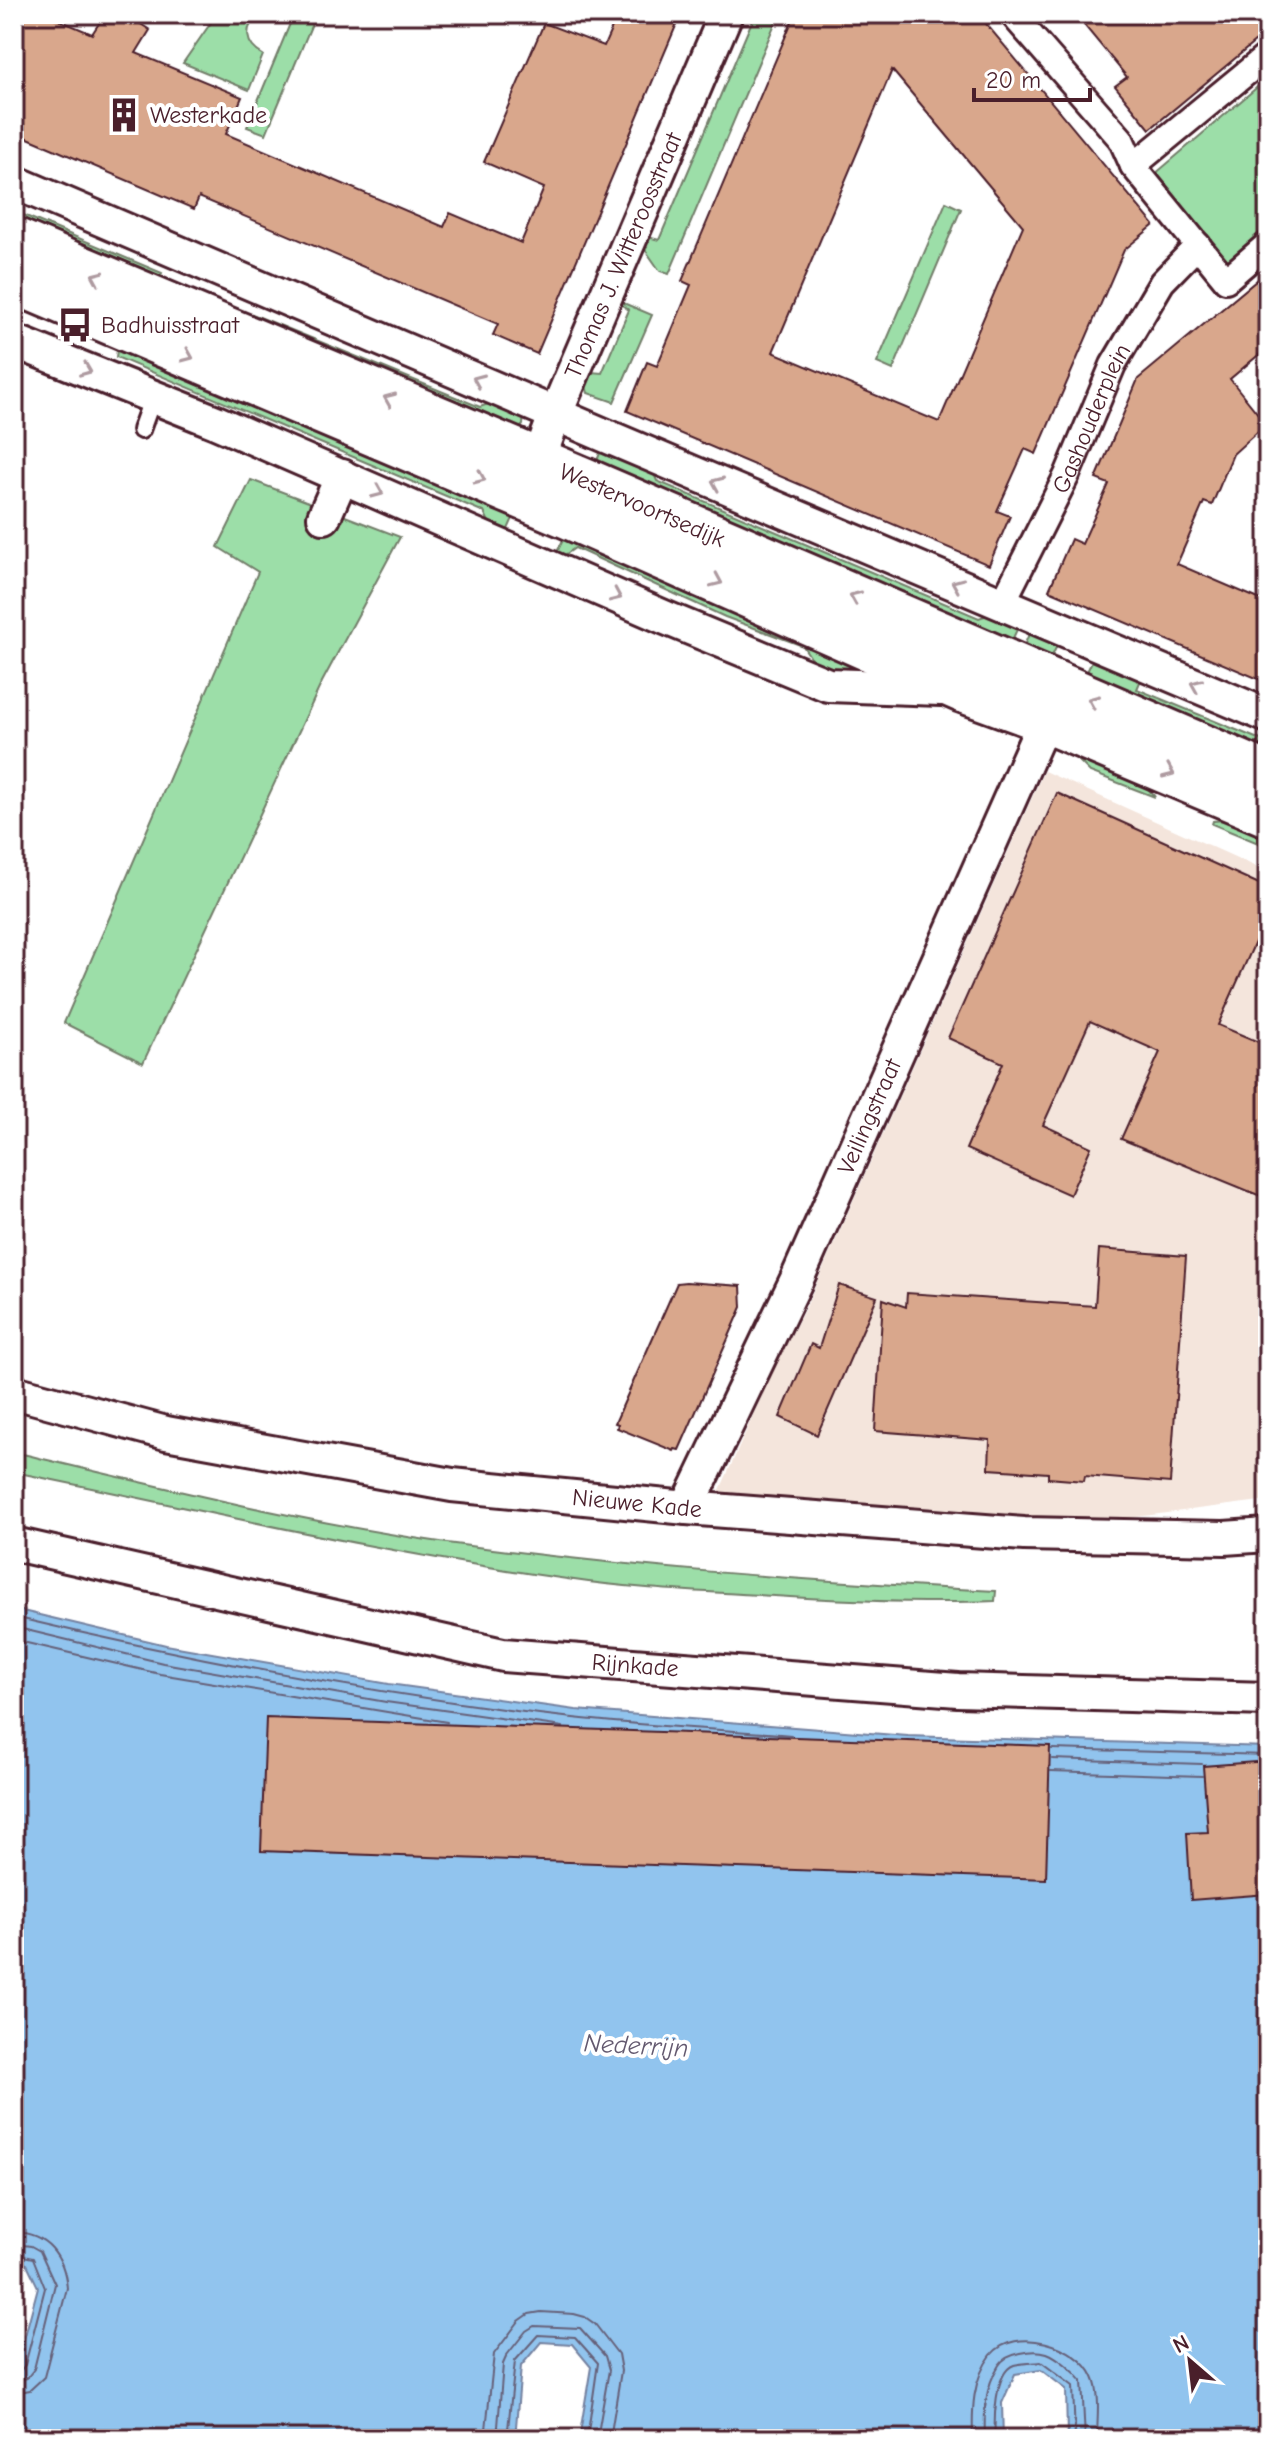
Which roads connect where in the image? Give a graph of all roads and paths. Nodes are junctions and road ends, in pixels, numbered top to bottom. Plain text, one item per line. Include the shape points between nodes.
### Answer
1 (726, 14) edge
2 (1012, 14) edge
3 (1268, 55) edge
4 (1133, 166) junction
5 (14, 182) edge
6 (14, 240) edge
7 (1268, 244) edge
8 (1198, 245) junction
9 (14, 281) edge
10 (14, 341) edge
11 (153, 397) junction
12 (556, 413) junction
13 (141, 430) dead end
14 (342, 476) junction
15 (534, 481) junction
16 (324, 517) dead end
17 (1002, 604) junction
18 (963, 690) junction
19 (1268, 716) edge
20 (1045, 720) junction
21 (1268, 775) edge
22 (1268, 814) edge
23 (14, 1392) edge
24 (687, 1508) junction
25 (1268, 1535) edge
26 (14, 1544) edge
27 (1268, 1699) edge

1 - 12 street, Thomas J. Witteroosstraat
2 - 4 street via 1121,139
3 - 4 street
4 - 8 street
12 -> 5 street, Westervoortsedijk
15 -> 6 main road, Westervoortsedijk
7 - 8 street via 1226,280
8 - 17 street, Gashouderplein via 1162,282 1113,365 1067,475
9 -> 15 main road, Westervoortsedijk
10 -> 11 street, Westervoortsedijk
11 - 13 lane
11 - 14 street, Westervoortsedijk
12 - 15 street, Thomas J. Witteroosstraat
17 -> 12 street, Westervoortsedijk
14 - 16 street
14 -> 18 street, Westervoortsedijk via 828,685
15 -> 18 main road, Westervoortsedijk
21 -> 15 main road, Westervoortsedijk
19 -> 17 street, Westervoortsedijk
18 - 20 main road, Westervoortsedijk
20 -> 22 main road, Westervoortsedijk
20 - 24 street, Veilingstraat via 797,1279
23 - 24 street, Nieuwe Kade via 166,1433 452,1485
24 - 25 street, Nieuwe Kade via 1024,1534
26 - 27 street, Rijnkade via 503,1655 958,1690

